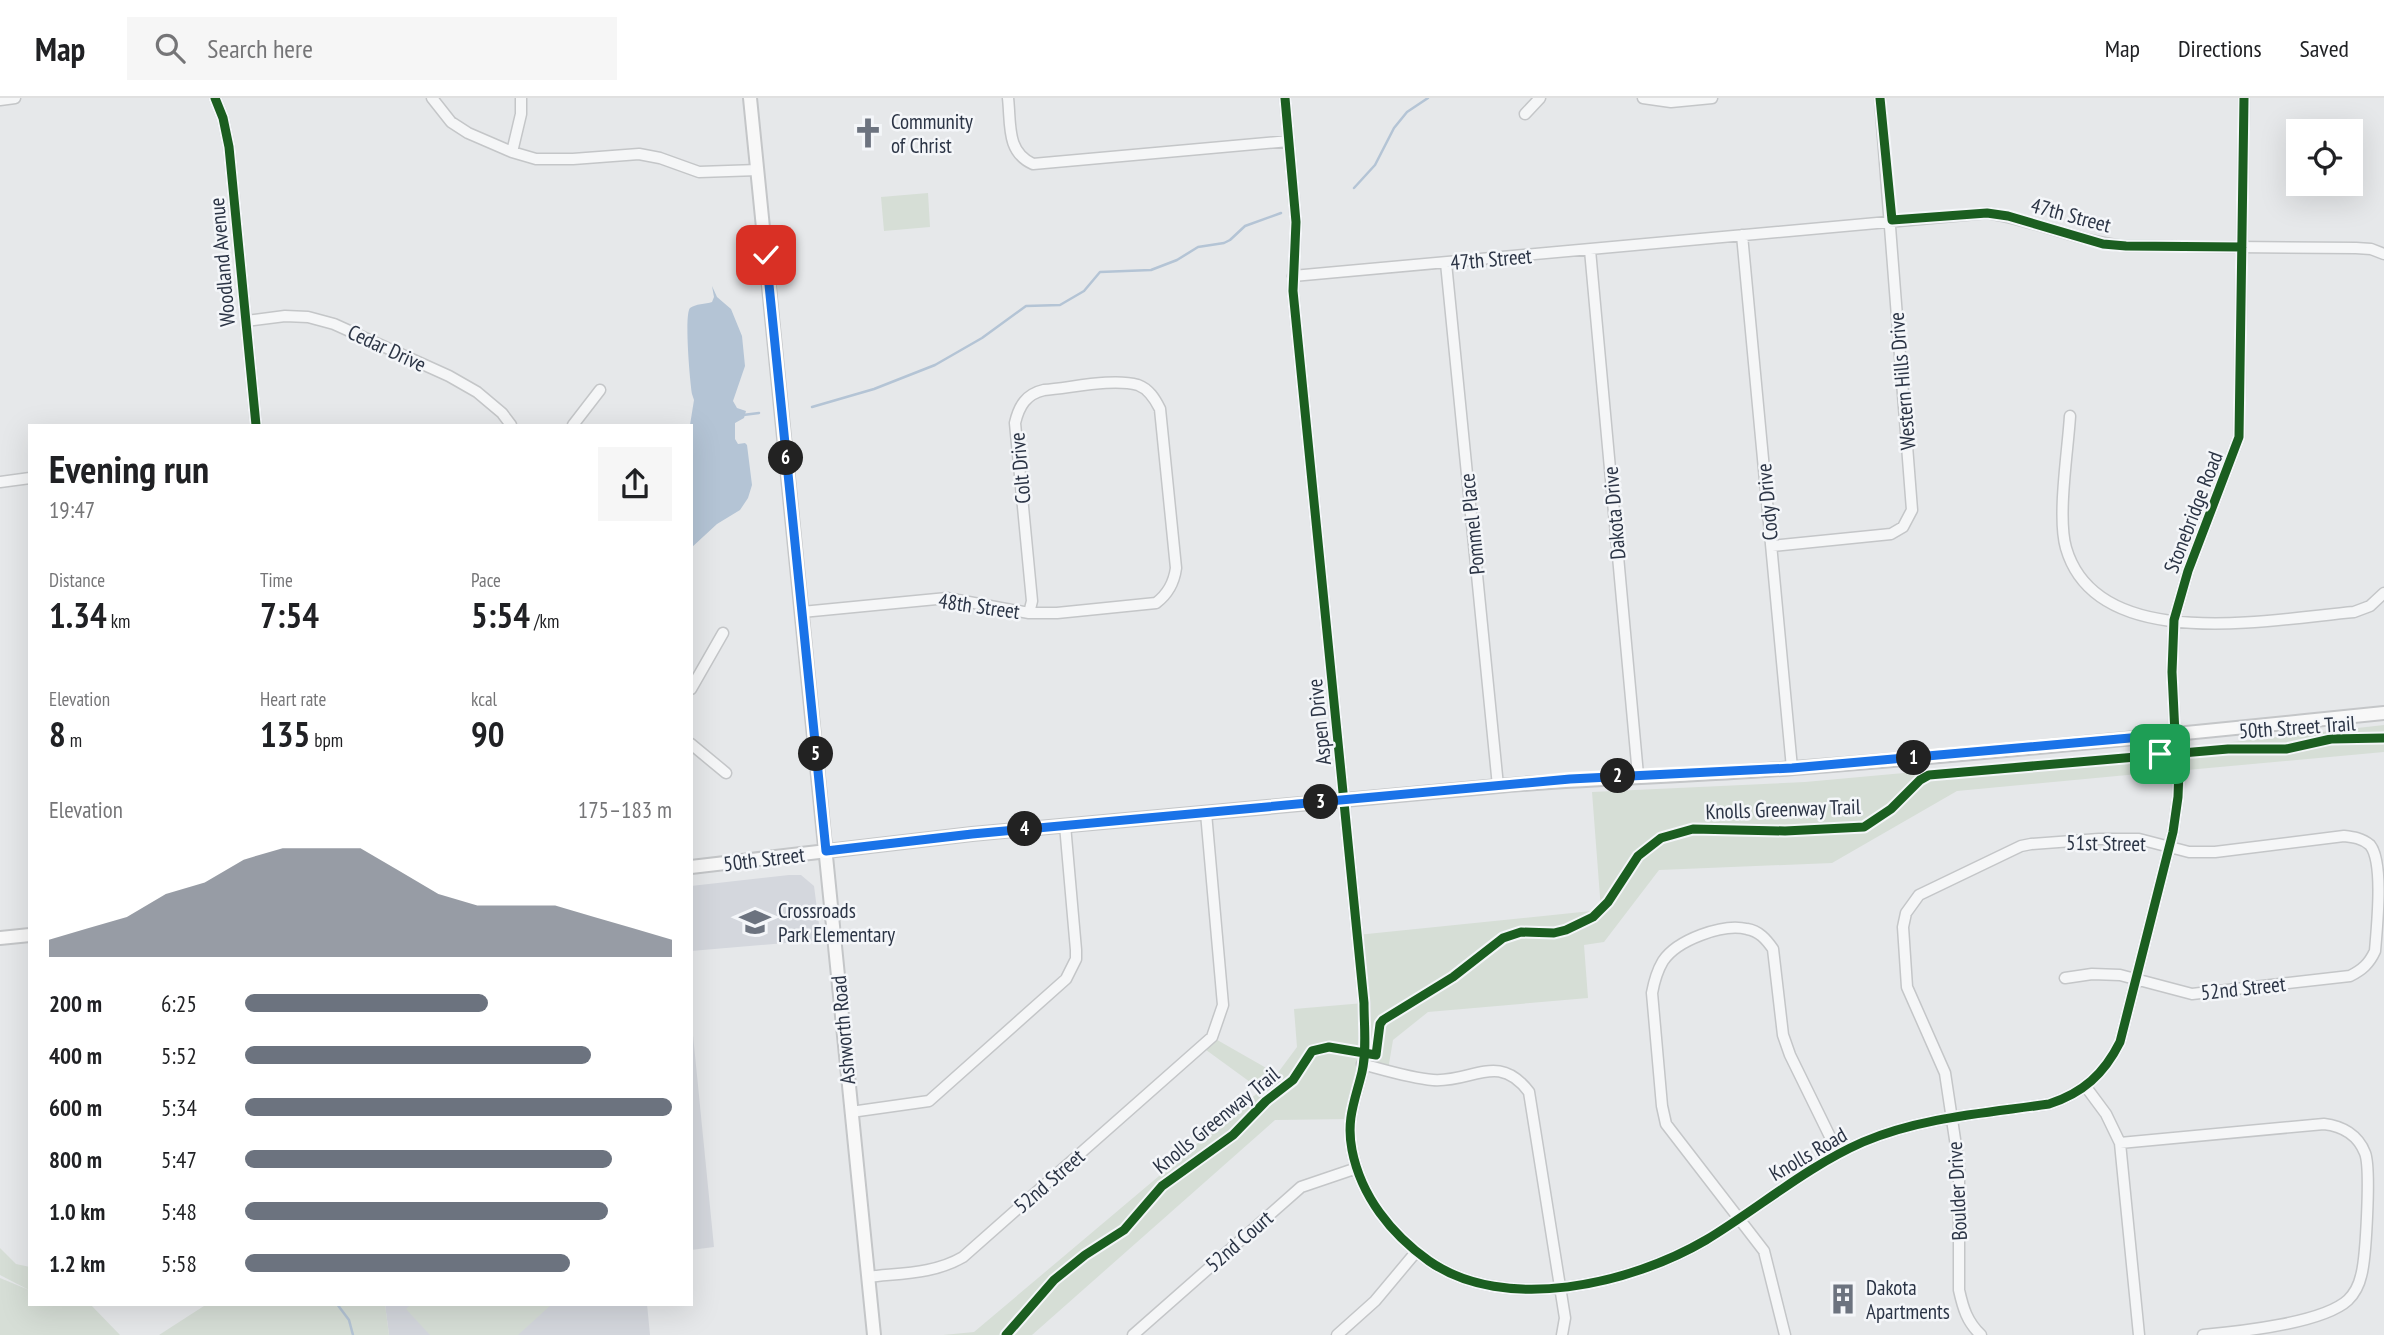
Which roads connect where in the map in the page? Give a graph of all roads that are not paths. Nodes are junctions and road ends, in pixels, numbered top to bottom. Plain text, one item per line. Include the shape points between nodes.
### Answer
1 (15, 98) edge
2 (215, 98) edge
3 (432, 98) edge
4 (521, 98) edge
5 (750, 98) edge
6 (1008, 98) edge
7 (1286, 98) edge
8 (1540, 98) edge
9 (1643, 98) edge
10 (1712, 98) edge
11 (1880, 98) edge
12 (2244, 98) edge
13 (0, 100) edge
14 (1525, 114) dead end
15 (1289, 141) junction
16 (512, 152) junction
17 (758, 170) junction
18 (1892, 220) junction
19 (1742, 235) junction
20 (2242, 247) junction
21 (1590, 250) junction
22 (2384, 254) edge
23 (1446, 263) junction
24 (1293, 276) junction
25 (246, 321) junction
26 (1139, 386) joint
27 (600, 390) dead end
28 (2070, 415) dead end
29 (256, 424) edge
30 (510, 424) edge
31 (574, 424) edge
32 (28, 478) edge
33 (0, 482) edge
34 (1772, 546) junction
35 (2384, 593) edge
36 (802, 612) junction
37 (1029, 613) junction
38 (2174, 620) junction
39 (723, 633) dead end
40 (693, 686) edge
41 (2384, 713) edge
42 (2175, 734) junction
43 (693, 746) edge
44 (1792, 768) junction
45 (726, 773) dead end
46 (1638, 775) junction
47 (1498, 786) junction
48 (1345, 800) junction
49 (1206, 813) junction
50 (1065, 825) junction
51 (2170, 847) junction
52 (826, 851) junction
53 (693, 867) edge
54 (1919, 895) joint
55 (28, 935) edge
56 (0, 939) edge
57 (2065, 978) dead end
58 (2340, 978) joint
59 (2136, 979) junction
60 (1362, 1064) junction
61 (2086, 1087) junction
62 (851, 1112) junction
63 (1952, 1117) junction
64 (2120, 1143) junction
65 (1838, 1153) junction
66 (1357, 1168) junction
67 (1740, 1218) junction
68 (1416, 1252) junction
69 (868, 1277) junction
70 (1560, 1286) junction
71 (1978, 1332) edge
72 (874, 1335) edge
73 (1133, 1335) edge
74 (1337, 1335) edge
75 (1562, 1335) edge
76 (1785, 1335) edge
77 (2139, 1335) edge
78 (2203, 1335) edge

1 - 13 street
2 - 25 street, Woodland Avenue via 229,147
3 - 16 street via 468,134
4 - 16 street via 522,114
5 - 17 main road, Ashworth Road
6 - 15 street via 1014,150 1033,164
7 - 15 street, Aspen Drive
8 - 14 street
9 - 10 street via 1671,102
11 - 18 street, Western Hills Drive
12 - 20 street, Stonebridge Road
15 - 24 street, Aspen Drive via 1296,222
16 - 17 street via 548,160 639,154 699,172
17 - 36 main road, Ashworth Road
18 - 19 street, 47th Street
18 - 20 street, 47th Street via 1987,212 2103,244
18 - 34 street, Western Hills Drive via 1912,510 1902,527 1891,534
19 - 21 street, 47th Street
19 - 34 street, Cody Drive
20 - 22 street, 47th Street via 2356,248
20 - 38 street, Stonebridge Road via 2239,437
21 - 23 street, 47th Street
21 - 46 street, Dakota Drive
23 - 24 street, 47th Street
23 - 47 street, Pommel Place
24 - 48 street, Aspen Drive
25 - 29 street, Woodland Avenue
25 - 30 street, Cedar Drive via 285,316 334,324 477,392
26 - 37 street, Colt Drive via 1115,383 1044,390 1021,405 1016,423 1032,601
26 - 37 street, 48th Street via 1155,398 1160,409 1176,568 1171,586 1156,603
27 - 31 street
28 - 38 street via 2063,528 2071,563 2099,596 2119,608
32 - 33 street
34 - 44 street, Cody Drive
35 - 38 street via 2354,612 2220,624
36 - 37 street, 48th Street via 947,598
36 - 52 main road, Ashworth Road
38 - 42 street, Stonebridge Road
39 - 40 street
41 - 42 main road, 50th Street
42 - 44 main road, 50th Street
42 - 51 street, Stonebridge Road via 2178,797
43 - 45 street
44 - 46 main road, 50th Street
46 - 47 main road, 50th Street
47 - 48 main road, 50th Street
48 - 49 main road, 50th Street
48 - 60 street, Aspen Drive via 1364,1003
49 - 50 main road, 50th Street
49 - 69 street, 52nd Street via 1223,1005 1209,1041 963,1257 936,1269
50 - 52 main road, 50th Street
50 - 62 street via 1076,950 1071,972 929,1101
51 - 54 street, 51st Street via 2139,839 2021,846
51 - 58 street, 51st Street via 2215,852 2344,836 2370,845 2378,857 2380,874 2375,951 2361,971
51 - 59 street, Stonebridge Road
52 - 53 main road, 50th Street
52 - 62 main road, Ashworth Road
54 - 63 street, Boulder Drive via 1910,905 1903,927 1907,987 1945,1073
55 - 56 main road
57 - 59 street, 52nd Street via 2092,974
58 - 59 street, 52nd Street via 2192,994
59 - 61 street, Stonebridge Road via 2120,1042 2104,1069
60 - 66 street, Aspen Drive via 1350,1119
60 - 70 street via 1429,1080 1494,1070 1520,1079 1533,1105
61 - 63 street, Knolls Road via 2049,1104
61 - 64 street
62 - 69 main road, Ashworth Road
63 - 65 street, Knolls Road via 1883,1134
63 - 71 street, Boulder Drive via 1959,1166 1959,1290 1963,1309
64 - 77 street
64 - 78 street via 2319,1124 2344,1129 2365,1152 2363,1268 2354,1293 2339,1307 2274,1326
65 - 67 street, Knolls Road
65 - 67 street via 1783,1035 1773,949 1757,932 1738,928 1694,936 1677,946 1663,961 1652,1002 1666,1124
66 - 68 street, Aspen Drive via 1382,1217
66 - 73 street, 52nd Court via 1301,1187
67 - 70 street, Knolls Road via 1660,1262 1595,1282
67 - 76 street via 1765,1251
68 - 70 street, Aspen Drive via 1448,1273 1488,1286
68 - 74 street via 1375,1301
69 - 72 main road, Ashworth Road
70 - 75 street via 1565,1318

